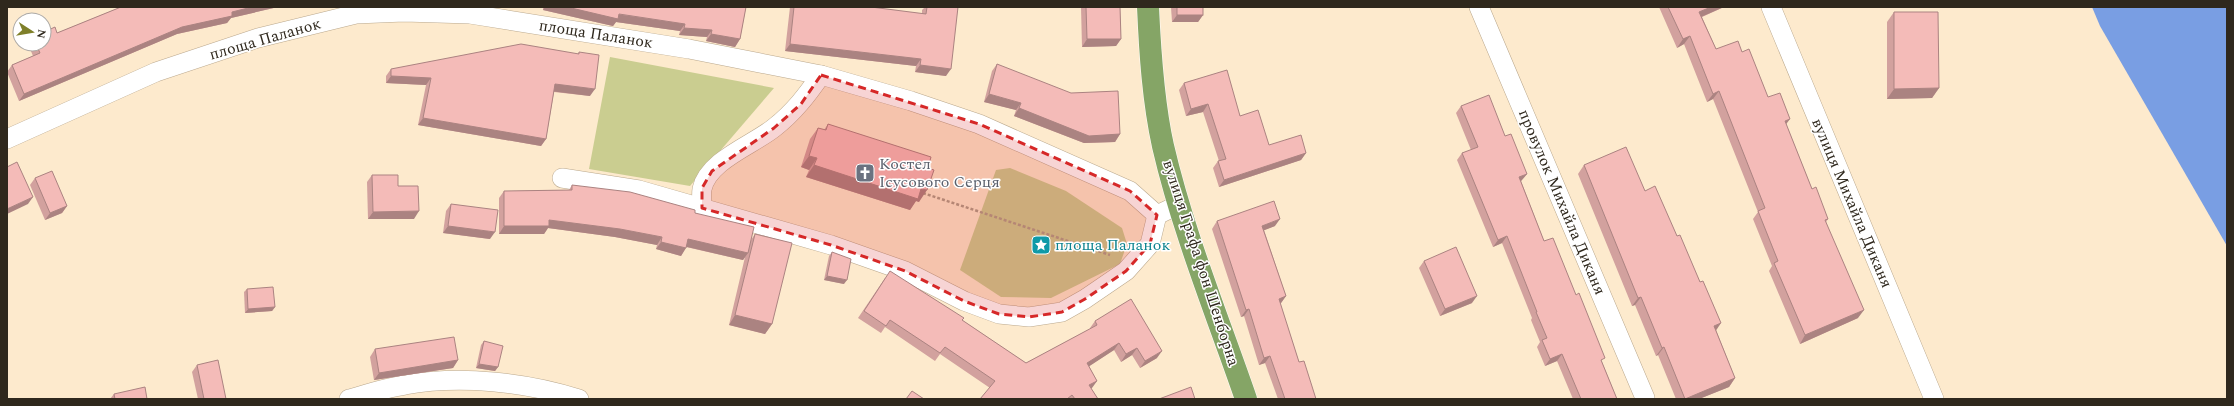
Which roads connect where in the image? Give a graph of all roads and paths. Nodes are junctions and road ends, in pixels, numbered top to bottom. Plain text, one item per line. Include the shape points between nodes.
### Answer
1 (1148, 7) edge
2 (1479, 7) edge
3 (1771, 7) edge
4 (821, 75) junction
5 (7, 139) edge
6 (562, 178) dead end
7 (922, 192) edge
8 (1178, 205) junction
9 (702, 208) junction
10 (1157, 214) junction
11 (1133, 263) junction
12 (1645, 398) dead end
13 (349, 399) edge
14 (579, 399) edge
15 (1246, 399) edge
16 (1934, 399) edge

1 - 8 highway, вулиця Графа фон Шенборна via 1155,96
2 - 12 street, провулок Михайла Диканя
3 - 16 street, вулиця Михайла Диканя
4 - 5 street, площа Паланок via 689,49 470,14 356,14 258,38 156,72
4 - 9 street via 801,104 774,128 740,149 712,171 702,188
4 - 10 street, площа Паланок via 979,124 1130,191
6 - 9 street via 639,190
7 - 11 path
8 - 10 street
8 - 15 highway, вулиця Графа фон Шенборна
9 - 11 street via 831,245 904,271 964,301 1000,314 1029,317 1062,312 1126,271
10 - 11 street via 1150,244
13 - 14 street via 405,385 472,380 554,391

